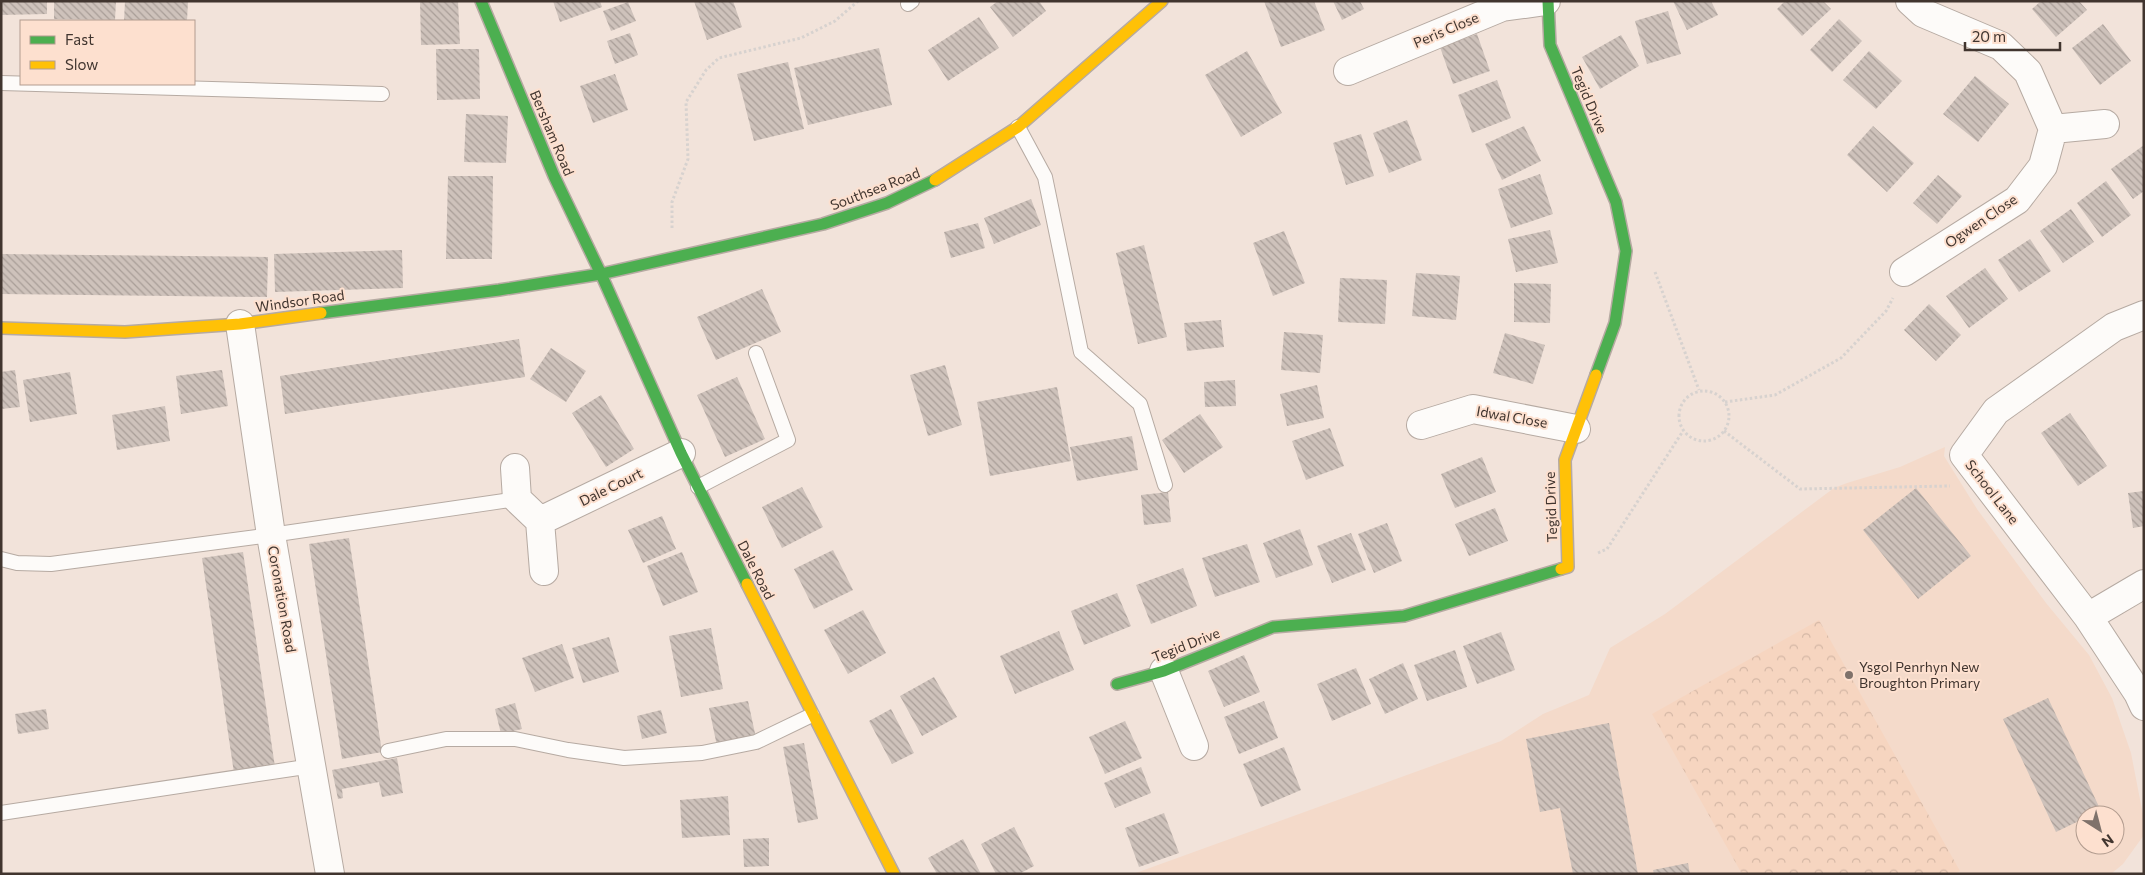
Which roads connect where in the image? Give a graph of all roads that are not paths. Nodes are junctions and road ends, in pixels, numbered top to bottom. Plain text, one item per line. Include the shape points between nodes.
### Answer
1 (481, 1) edge
2 (1162, 1) edge
3 (1547, 1) edge
4 (1910, 1) edge
5 (1348, 71) dead end
6 (1, 83) edge
7 (20, 84) edge
8 (70, 85) edge
9 (382, 94) dead end
10 (2105, 124) dead end
11 (1018, 128) junction
12 (2053, 129) junction
13 (1904, 272) road end
14 (601, 274) junction
15 (2144, 315) edge
16 (240, 324) junction
17 (1, 328) edge
18 (756, 353) dead end
19 (1421, 425) dead end
20 (1576, 429) junction
21 (681, 454) junction
22 (515, 468) dead end
23 (1164, 485) dead end
24 (698, 487) junction
25 (517, 499) junction
26 (540, 521) junction
27 (271, 535) junction
28 (1, 559) edge
29 (544, 571) dead end
30 (2144, 584) edge
31 (2088, 617) junction
32 (1164, 671) junction
33 (1116, 684) dead end
34 (2144, 706) edge
35 (812, 715) junction
36 (1194, 746) dead end
37 (388, 751) dead end
38 (312, 766) junction
39 (1, 813) edge
40 (330, 874) edge
41 (894, 874) edge

1 - 14 street, Bersham Road via 554,176
2 - 11 street, Southsea Road
3 - 5 street, Peris Close via 1502,7
3 - 20 street, Tegid Drive via 1550,45 1616,202 1626,251 1615,323
4 - 12 street via 1923,13 2001,46 2028,72
6 - 7 lane
8 - 9 lane
10 - 12 street
11 - 14 street, Southsea Road via 942,177 887,203 823,224
11 - 23 lane via 1045,177 1081,352 1140,404
12 - 13 street, Ogwen Close via 2043,166 2017,200
14 - 16 street, Windsor Road
14 - 21 street, Dale Road
15 - 31 street, School Lane via 2114,327 1996,412 1964,455
16 - 17 street, Windsor Road via 125,332
16 - 27 street, Coronation Road
18 - 24 lane via 788,440
19 - 20 street, Idwal Close via 1473,409
20 - 32 street, Tegid Drive via 1565,460 1568,567 1404,616 1274,627
21 - 24 street, Dale Road
21 - 26 street, Dale Court
22 - 25 street
24 - 35 street, Dale Road
25 - 26 street
25 - 27 lane
26 - 29 street
27 - 28 lane via 51,564
27 - 38 street, Coronation Road
30 - 31 street
31 - 34 street, School Lane
32 - 33 street, Tegid Drive
32 - 36 street
35 - 37 lane via 756,742 702,754 624,758 515,738 446,739
35 - 41 street, Dale Road
38 - 39 lane
38 - 40 street, Coronation Road

